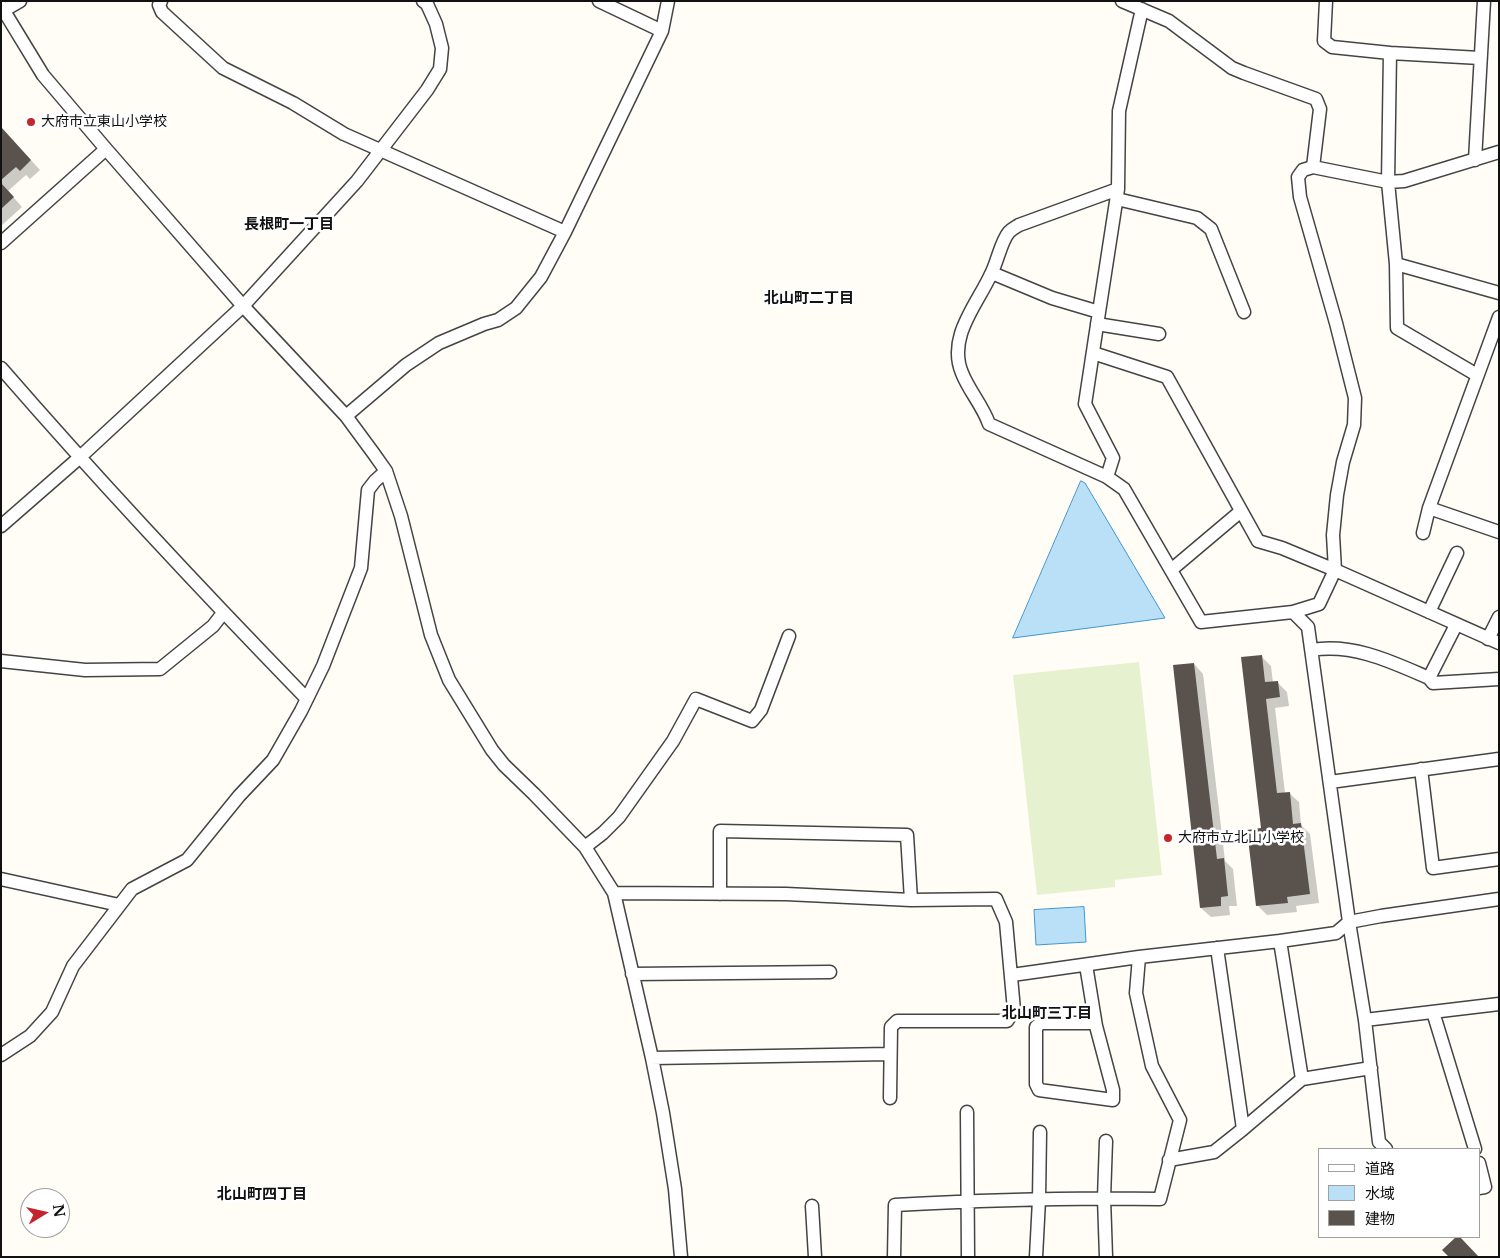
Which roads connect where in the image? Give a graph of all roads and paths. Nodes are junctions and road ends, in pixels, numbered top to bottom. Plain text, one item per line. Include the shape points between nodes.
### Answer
1 (20, 1) edge
2 (161, 1) edge
3 (423, 1) edge
4 (599, 1) edge
5 (668, 1) edge
6 (1122, 1) edge
7 (1326, 1) edge
8 (1484, 1) edge
9 (1142, 9) junction
10 (2, 10) edge
11 (662, 31) junction
12 (1390, 53) junction
13 (1480, 58) junction
14 (106, 149) junction
15 (381, 150) junction
16 (1499, 152) edge
17 (1474, 160) junction
18 (1313, 166) junction
19 (1388, 182) junction
20 (1118, 194) junction
21 (565, 232) junction
22 (1, 243) edge
23 (1396, 264) junction
24 (992, 273) junction
25 (1499, 292) edge
26 (243, 306) junction
27 (1244, 312) dead end
28 (1499, 317) edge
29 (1098, 318) junction
30 (1158, 334) dead end
31 (1092, 353) junction
32 (1, 368) edge
33 (1477, 375) junction
34 (346, 416) junction
35 (79, 458) junction
36 (386, 471) junction
37 (1107, 477) junction
38 (1429, 508) junction
39 (1241, 511) junction
40 (1, 526) edge
41 (1423, 532) dead end
42 (1499, 532) edge
43 (1457, 553) dead end
44 (1171, 570) junction
45 (1335, 570) junction
46 (1293, 612) junction
47 (1429, 612) junction
48 (223, 613) junction
49 (1499, 617) edge
50 (1456, 625) junction
51 (789, 636) dead end
52 (1494, 641) edge
53 (1312, 650) junction
54 (1, 661) edge
55 (1429, 678) junction
56 (1499, 679) edge
57 (307, 700) junction
58 (1499, 759) edge
59 (1421, 769) junction
60 (1330, 782) junction
61 (585, 847) junction
62 (1499, 859) edge
63 (1, 879) edge
64 (614, 892) junction
65 (720, 894) junction
66 (1499, 899) edge
67 (911, 900) junction
68 (119, 905) junction
69 (1349, 922) junction
70 (1280, 941) junction
71 (1217, 948) junction
72 (1138, 957) junction
73 (1086, 964) junction
74 (830, 972) dead end
75 (632, 974) junction
76 (1012, 975) junction
77 (1499, 1004) edge
78 (1433, 1012) junction
79 (1365, 1020) junction
80 (1095, 1023) junction
81 (890, 1054) junction
82 (1, 1055) edge
83 (652, 1058) junction
84 (1371, 1068) junction
85 (1302, 1079) junction
86 (890, 1098) dead end
87 (967, 1112) dead end
88 (1243, 1129) junction
89 (1040, 1132) dead end
90 (1106, 1141) dead end
91 (1385, 1148) edge
92 (1475, 1148) edge
93 (1169, 1160) junction
94 (1480, 1167) edge
95 (1480, 1188) edge
96 (1104, 1198) junction
97 (1039, 1200) junction
98 (968, 1201) junction
99 (812, 1206) dead end
100 (681, 1257) edge
101 (815, 1257) edge
102 (894, 1257) edge
103 (968, 1257) edge
104 (1036, 1257) edge
105 (1106, 1257) edge

1 - 10 street
2 - 15 street via 162,12 223,68 344,134
3 - 15 street via 436,24 442,48 440,69
4 - 11 street
5 - 11 street
6 - 9 street
7 - 12 street via 1324,41 1332,47
8 - 13 street
9 - 18 street via 1169,21 1232,68 1316,99 1320,109
9 - 20 street via 1119,110
10 - 14 street via 43,75
11 - 21 street
12 - 13 street
12 - 19 street
13 - 17 street
14 - 22 street
14 - 26 street
15 - 21 street
15 - 26 street via 357,181
16 - 17 street
17 - 19 street via 1404,181
18 - 19 street
18 - 45 street via 1302,170 1298,177 1300,197 1355,398 1354,425 1337,495 1333,535
19 - 23 street
20 - 24 street via 1027,222 1010,232
20 - 27 street via 1197,218 1211,229
20 - 29 street
21 - 34 street via 541,277 516,308 498,320 439,343 406,365
23 - 25 street
23 - 33 street via 1397,328
24 - 29 street
24 - 37 street via 962,328 958,348 961,372 989,424
26 - 34 street
26 - 35 street
28 - 33 street
29 - 30 street
29 - 31 street
31 - 37 street via 1085,404 1113,458
31 - 39 street via 1167,377
32 - 35 street
33 - 38 street
34 - 36 street
35 - 40 street
35 - 48 street
36 - 57 street via 368,490 361,568
36 - 61 street via 401,516 431,635 449,680 504,765
37 - 44 street via 1124,490
38 - 41 street
38 - 42 street
39 - 44 street
39 - 45 street via 1258,541
43 - 47 street
44 - 46 street via 1201,622
45 - 46 street via 1319,604
45 - 47 street
46 - 53 street via 1308,626
47 - 50 street
48 - 54 street via 213,626 160,669 85,670
48 - 57 street
49 - 52 street
50 - 52 street
50 - 55 street
51 - 61 street via 761,710 752,721 696,699 673,741 620,817
53 - 55 street via 1326,648 1364,653
53 - 60 street
55 - 56 street via 1433,683
57 - 68 street via 273,760 239,796 188,860 132,889
58 - 59 street
59 - 60 street
59 - 62 street via 1433,868
60 - 69 street
61 - 64 street
63 - 68 street
64 - 65 street
64 - 75 street
65 - 67 street
65 - 67 street via 720,831 907,835
66 - 69 street
67 - 76 street via 996,899 1006,922
68 - 82 street via 73,966 52,1012 30,1036
69 - 70 street via 1336,933
69 - 79 street
70 - 71 street
70 - 85 street
71 - 72 street
71 - 88 street
72 - 73 street
72 - 93 street via 1136,993 1152,1066 1180,1120
73 - 76 street
73 - 80 street
74 - 75 street
75 - 83 street
76 - 81 street via 1014,1010 1007,1021 897,1021 891,1027
77 - 78 street
78 - 79 street
78 - 92 street
79 - 84 street
80 - 80 street via 1113,1100 1039,1090 1036,1084 1036,1027 1041,1024
81 - 83 street
81 - 86 street
83 - 100 street via 675,1189
84 - 85 street
84 - 91 street via 1379,1142
85 - 88 street
87 - 98 street
88 - 93 street via 1214,1152
89 - 97 street
90 - 96 street
93 - 96 street via 1160,1199
94 - 95 street via 1485,1187
96 - 97 street
96 - 105 street
97 - 98 street
97 - 104 street
98 - 102 street via 895,1205
98 - 103 street
99 - 101 street

